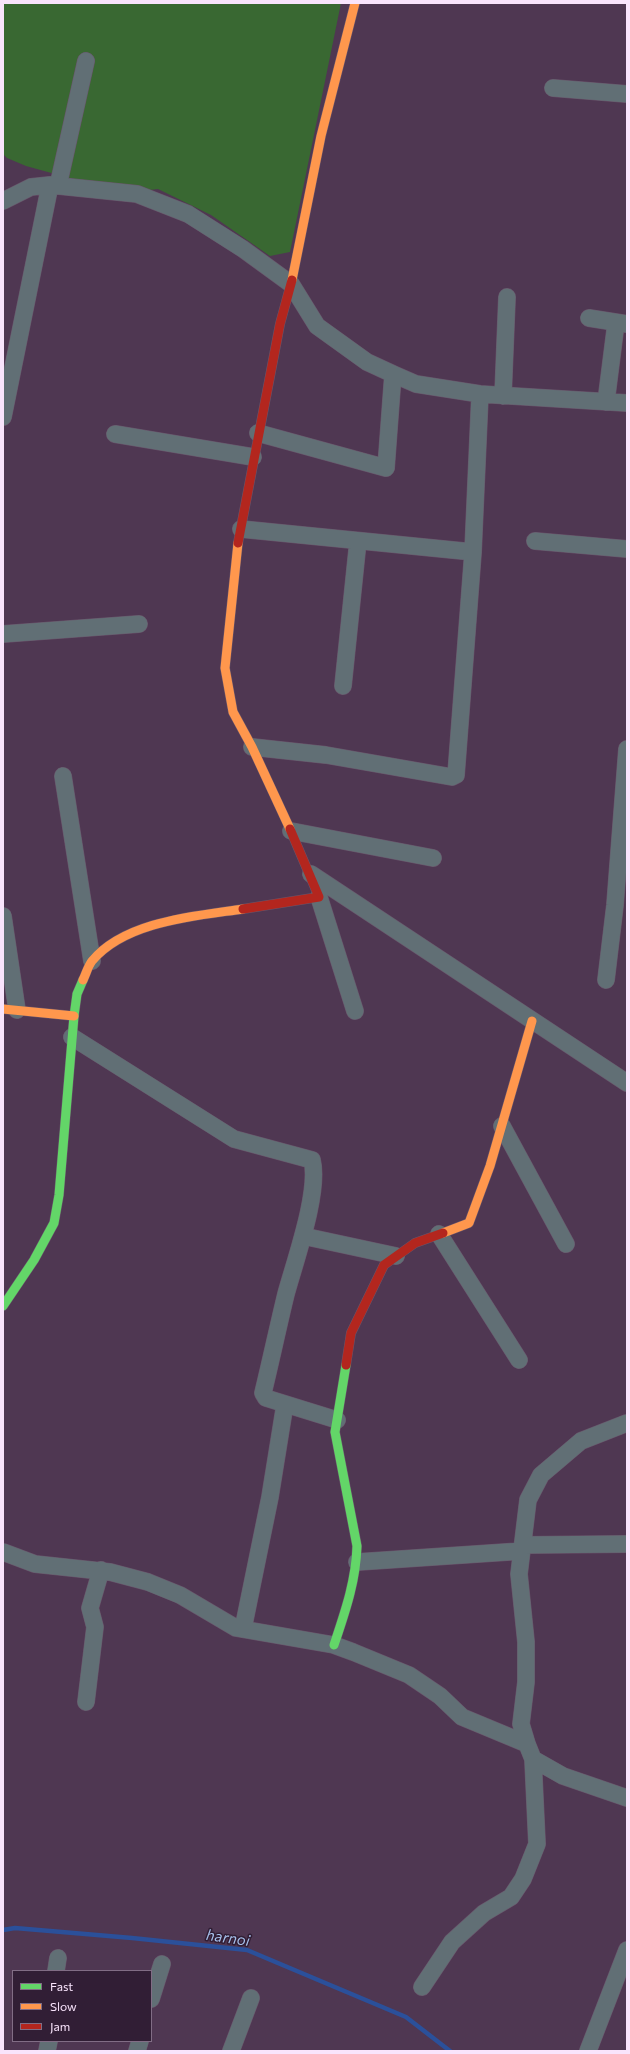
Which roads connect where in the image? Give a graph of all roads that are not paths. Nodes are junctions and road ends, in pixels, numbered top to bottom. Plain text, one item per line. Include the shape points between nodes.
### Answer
1 (354, 3) edge
2 (86, 61) dead end
3 (553, 88) dead end
4 (627, 94) edge
5 (54, 185) junction
6 (3, 201) edge
7 (291, 284) junction
8 (507, 297) dead end
9 (589, 318) dead end
10 (622, 323) edge
11 (393, 374) junction
12 (7, 380) edge
13 (480, 394) junction
14 (504, 396) junction
15 (606, 402) junction
16 (627, 404) edge
17 (3, 417) edge
18 (258, 432) junction
19 (115, 434) dead end
20 (253, 457) junction
21 (241, 529) junction
22 (358, 541) junction
23 (535, 541) dead end
24 (627, 549) edge
25 (472, 552) junction
26 (138, 624) dead end
27 (3, 634) edge
28 (343, 686) dead end
29 (252, 747) junction
30 (627, 749) edge
31 (63, 776) dead end
32 (626, 776) edge
33 (291, 831) junction
34 (433, 858) dead end
35 (311, 874) junction
36 (319, 897) junction
37 (3, 916) edge
38 (92, 961) junction
39 (606, 980) dead end
40 (10, 1009) edge
41 (355, 1011) dead end
42 (74, 1016) junction
43 (532, 1021) junction
44 (72, 1038) junction
45 (627, 1083) edge
46 (502, 1126) junction
47 (439, 1234) junction
48 (303, 1236) junction
49 (566, 1244) dead end
50 (396, 1256) junction
51 (3, 1306) edge
52 (519, 1360) dead end
53 (285, 1404) junction
54 (337, 1420) junction
55 (627, 1423) edge
56 (627, 1544) edge
57 (522, 1548) junction
58 (3, 1552) edge
59 (357, 1562) junction
60 (101, 1570) junction
61 (243, 1629) junction
62 (334, 1645) junction
63 (86, 1702) dead end
64 (530, 1752) junction
65 (627, 1798) edge
66 (627, 1950) edge
67 (162, 1964) dead end
68 (422, 1987) dead end
69 (152, 1996) edge
70 (251, 1998) dead end
71 (231, 2051) edge
72 (588, 2051) edge

1 - 7 street via 321,136
2 - 5 street
3 - 4 street
5 - 6 street via 31,187
5 - 7 street via 137,194 188,214
5 - 12 street
7 - 11 street via 317,326 367,362
7 - 18 street via 280,324
8 - 14 street
9 - 10 street
10 - 15 street
11 - 13 street via 416,384
11 - 18 street via 386,468
12 - 17 street
13 - 14 street
13 - 25 street
14 - 15 street
15 - 16 street
18 - 20 street
19 - 20 street
20 - 21 street
21 - 22 street
21 - 29 street via 224,668 233,712
22 - 25 street
22 - 28 street
23 - 24 street
25 - 29 street via 456,775 452,777 326,755
26 - 27 street
29 - 33 street
30 - 32 street
31 - 38 street
32 - 39 street
33 - 34 street
33 - 35 street
35 - 36 street
35 - 43 street
36 - 38 street via 152,925 116,941
36 - 41 street
37 - 40 street
38 - 42 street via 77,994
40 - 42 street
42 - 44 street
43 - 45 street
43 - 46 street
44 - 48 street via 234,1139 312,1160 315,1171
44 - 51 street via 59,1195 54,1223 34,1260
46 - 47 street via 469,1223
46 - 49 street
47 - 50 street via 415,1243
47 - 52 street
48 - 50 street
48 - 53 street via 263,1393 266,1398
50 - 54 street via 384,1265 351,1333
53 - 54 street
53 - 61 street via 270,1498
54 - 59 street via 335,1432 357,1546
55 - 57 street via 581,1441 541,1475 528,1500
56 - 57 street
57 - 59 street
57 - 64 street via 519,1574 526,1642 526,1682 521,1724
58 - 60 street via 34,1564
59 - 62 street
60 - 61 street via 148,1582 174,1592 236,1628
60 - 63 street via 90,1608 95,1627
61 - 62 street
62 - 64 street via 409,1676 440,1696 462,1717
64 - 65 street via 563,1776
64 - 68 street via 537,1844 523,1879 511,1897 484,1913 452,1942
66 - 72 street
67 - 69 street
70 - 71 street

